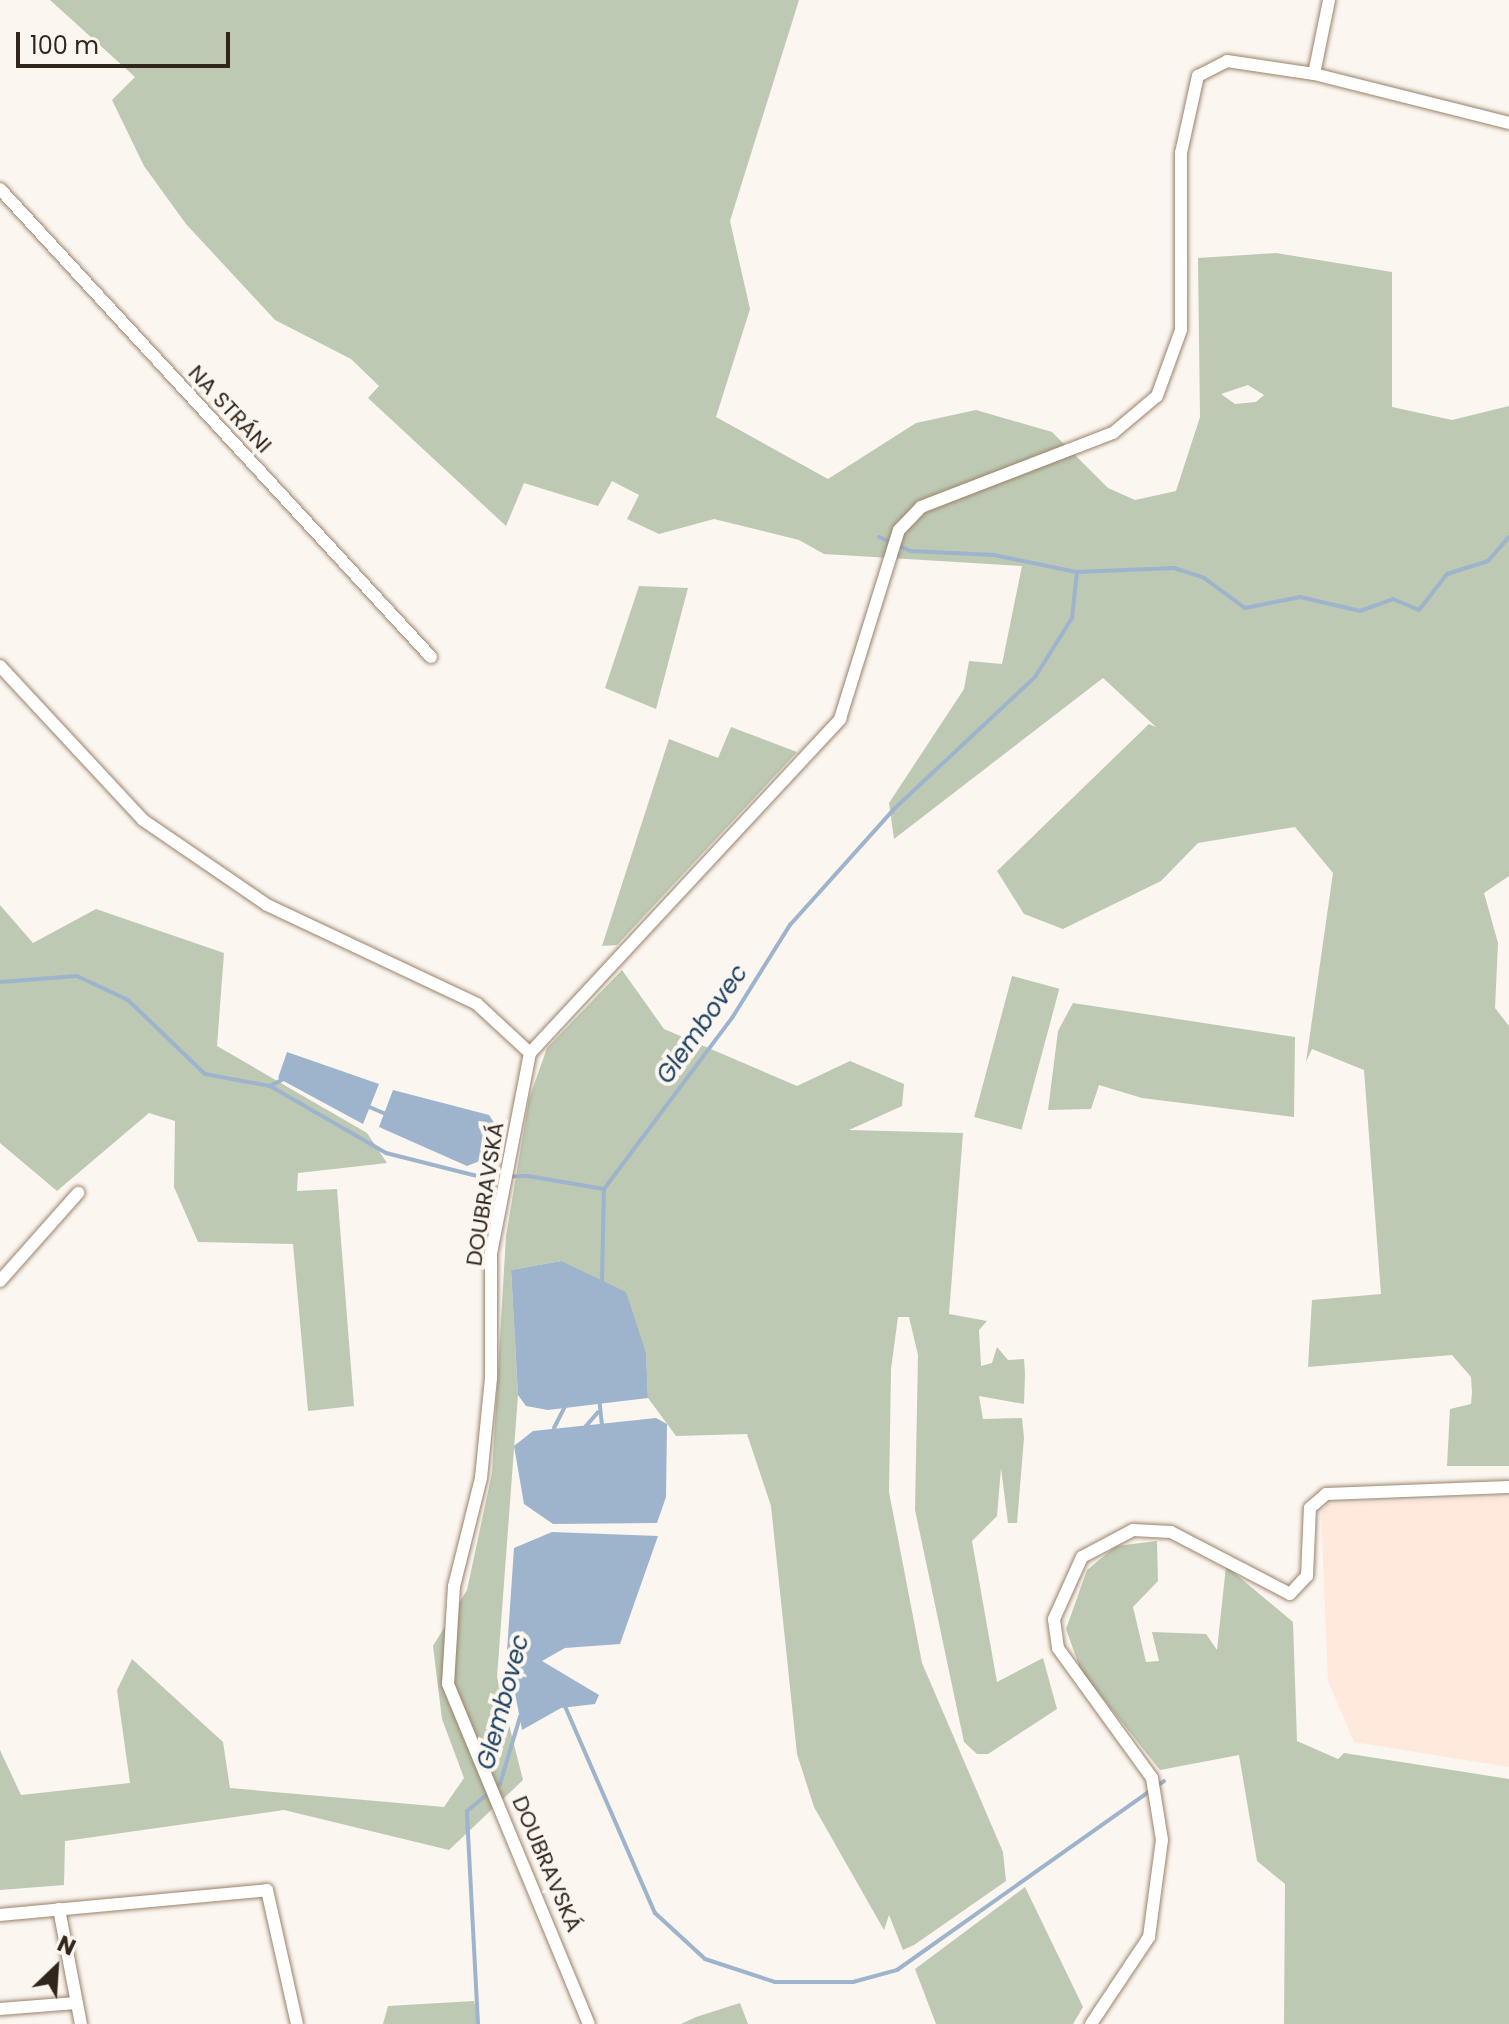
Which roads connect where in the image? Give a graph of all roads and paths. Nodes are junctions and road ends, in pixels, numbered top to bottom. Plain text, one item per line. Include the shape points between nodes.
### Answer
1 (1329, 0) edge
2 (1314, 74) junction
3 (1509, 123) edge
4 (0, 189) edge
5 (431, 657) dead end
6 (0, 666) edge
7 (530, 1053) junction
8 (78, 1193) dead end
9 (0, 1281) edge
10 (1509, 1487) edge
11 (59, 1909) junction
12 (0, 1915) edge
13 (76, 2003) junction
14 (0, 2009) edge
15 (81, 2024) edge
16 (297, 2024) edge
17 (589, 2024) edge
18 (1091, 2024) edge

1 - 2 street
2 - 3 street
2 - 7 street via 1227,61 1203,68 1188,100 1181,153 1181,330 1157,396 1113,433 921,507 910,518 899,530 840,719
4 - 5 street, NA STRÁNI
6 - 7 street via 143,820 267,905 477,1004
7 - 17 street, DOUBRAVSKÁ via 491,1253 491,1378 481,1478 454,1586 448,1684
8 - 9 street
10 - 18 street via 1326,1494 1310,1508 1307,1576 1290,1594 1171,1532 1133,1530 1082,1557 1054,1619 1058,1648 1152,1778 1162,1840 1149,1937
11 - 12 street
11 - 13 street
11 - 16 street via 267,1890
13 - 14 street
13 - 15 street

